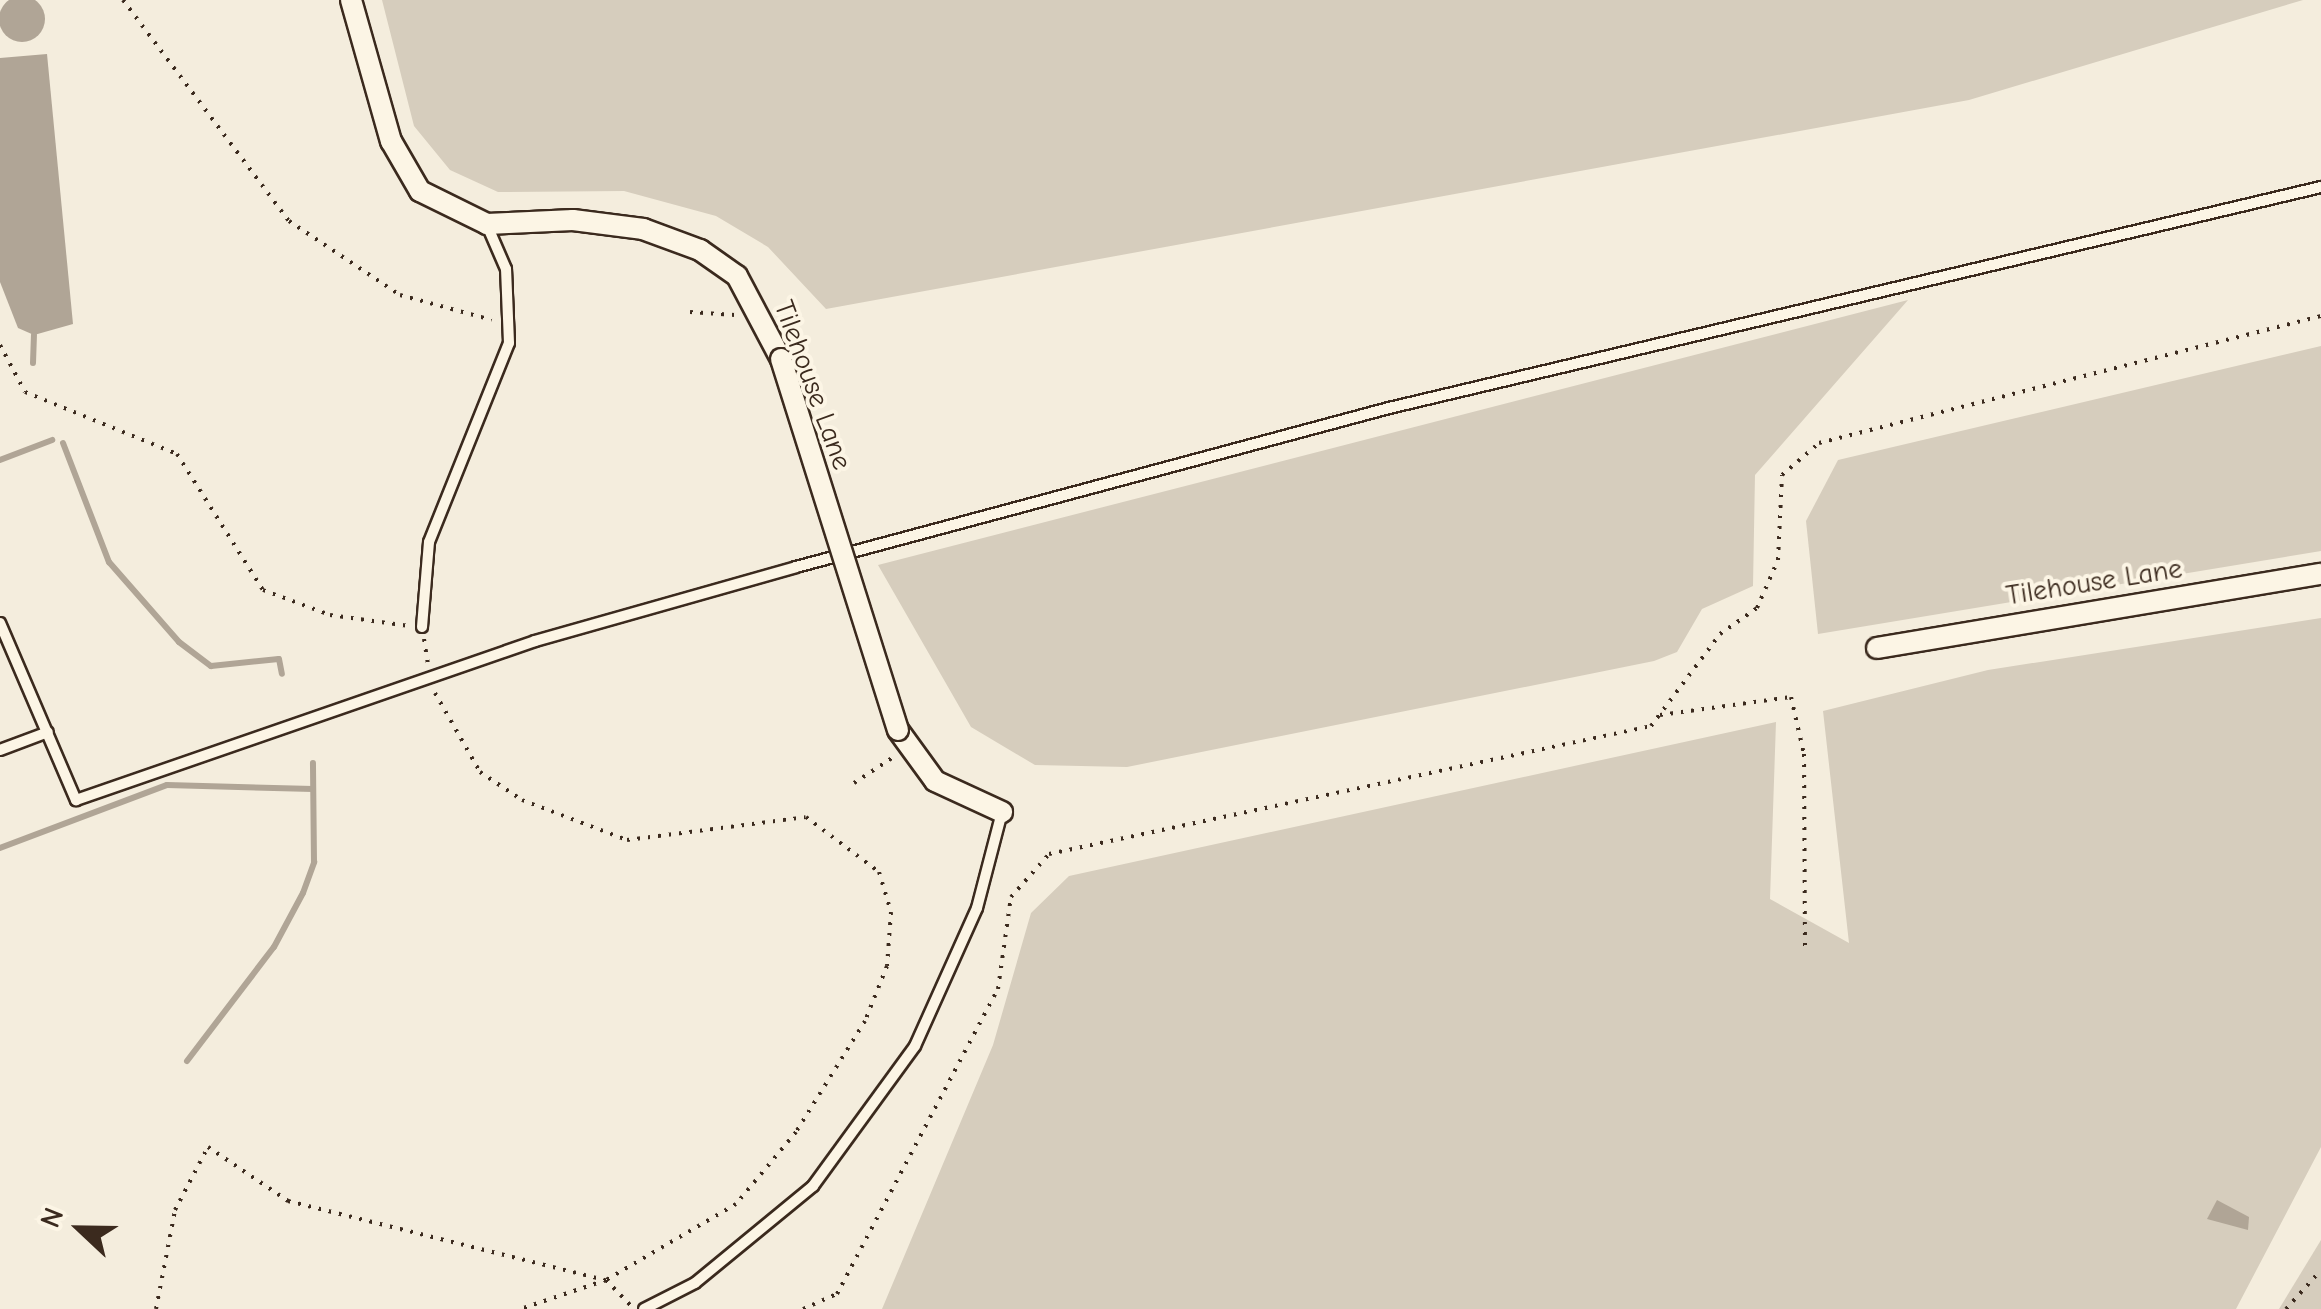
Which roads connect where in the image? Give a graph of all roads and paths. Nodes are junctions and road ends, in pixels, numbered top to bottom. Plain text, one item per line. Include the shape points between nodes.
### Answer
1 (123, 0) edge
2 (351, 0) edge
3 (2321, 186) edge
4 (487, 224) junction
5 (690, 312) dead end
6 (2321, 316) edge
7 (766, 318) junction
8 (508, 324) junction
9 (0, 345) edge
10 (2321, 574) edge
11 (0, 623) edge
12 (422, 627) junction
13 (1877, 648) dead end
14 (430, 678) junction
15 (1660, 716) junction
16 (48, 732) junction
17 (903, 739) junction
18 (0, 750) edge
19 (854, 783) dead end
20 (1002, 812) joint
21 (1805, 946) dead end
22 (2321, 1270) edge
23 (606, 1280) junction
24 (156, 1309) edge
25 (522, 1309) edge
26 (633, 1309) edge
27 (644, 1309) edge
28 (803, 1309) edge
29 (2286, 1309) edge

1 - 8 path via 289,220 400,295
2 - 4 street, Tilehouse Lane via 407,173 441,208
3 - 14 lane via 1389,408 796,567
4 - 7 street, Tilehouse Lane via 643,228 720,260
4 - 8 lane via 506,269
5 - 7 path
6 - 15 path via 1819,442 1782,475 1778,560 1756,608 1720,634
7 - 17 street, Tilehouse Lane, bridge
8 - 12 lane via 484,419 429,542
9 - 12 path via 25,392 177,454 262,590 330,615
10 - 13 street, Tilehouse Lane
11 - 16 lane
12 - 14 path
14 - 16 lane via 76,800
14 - 23 path via 442,715 480,772 522,800 627,840 806,817 880,872 891,912 887,966 796,1132 736,1204
15 - 21 path via 1791,697 1804,754
15 - 28 path via 1651,726 1049,854 1012,897 998,989 837,1294
16 - 18 lane
17 - 19 path
17 - 20 street, Tilehouse Lane via 935,782
20 - 27 lane via 977,908 916,1046 814,1186 694,1282
22 - 29 path
23 - 24 path via 288,1202 208,1148 175,1210
23 - 25 path
23 - 26 path

